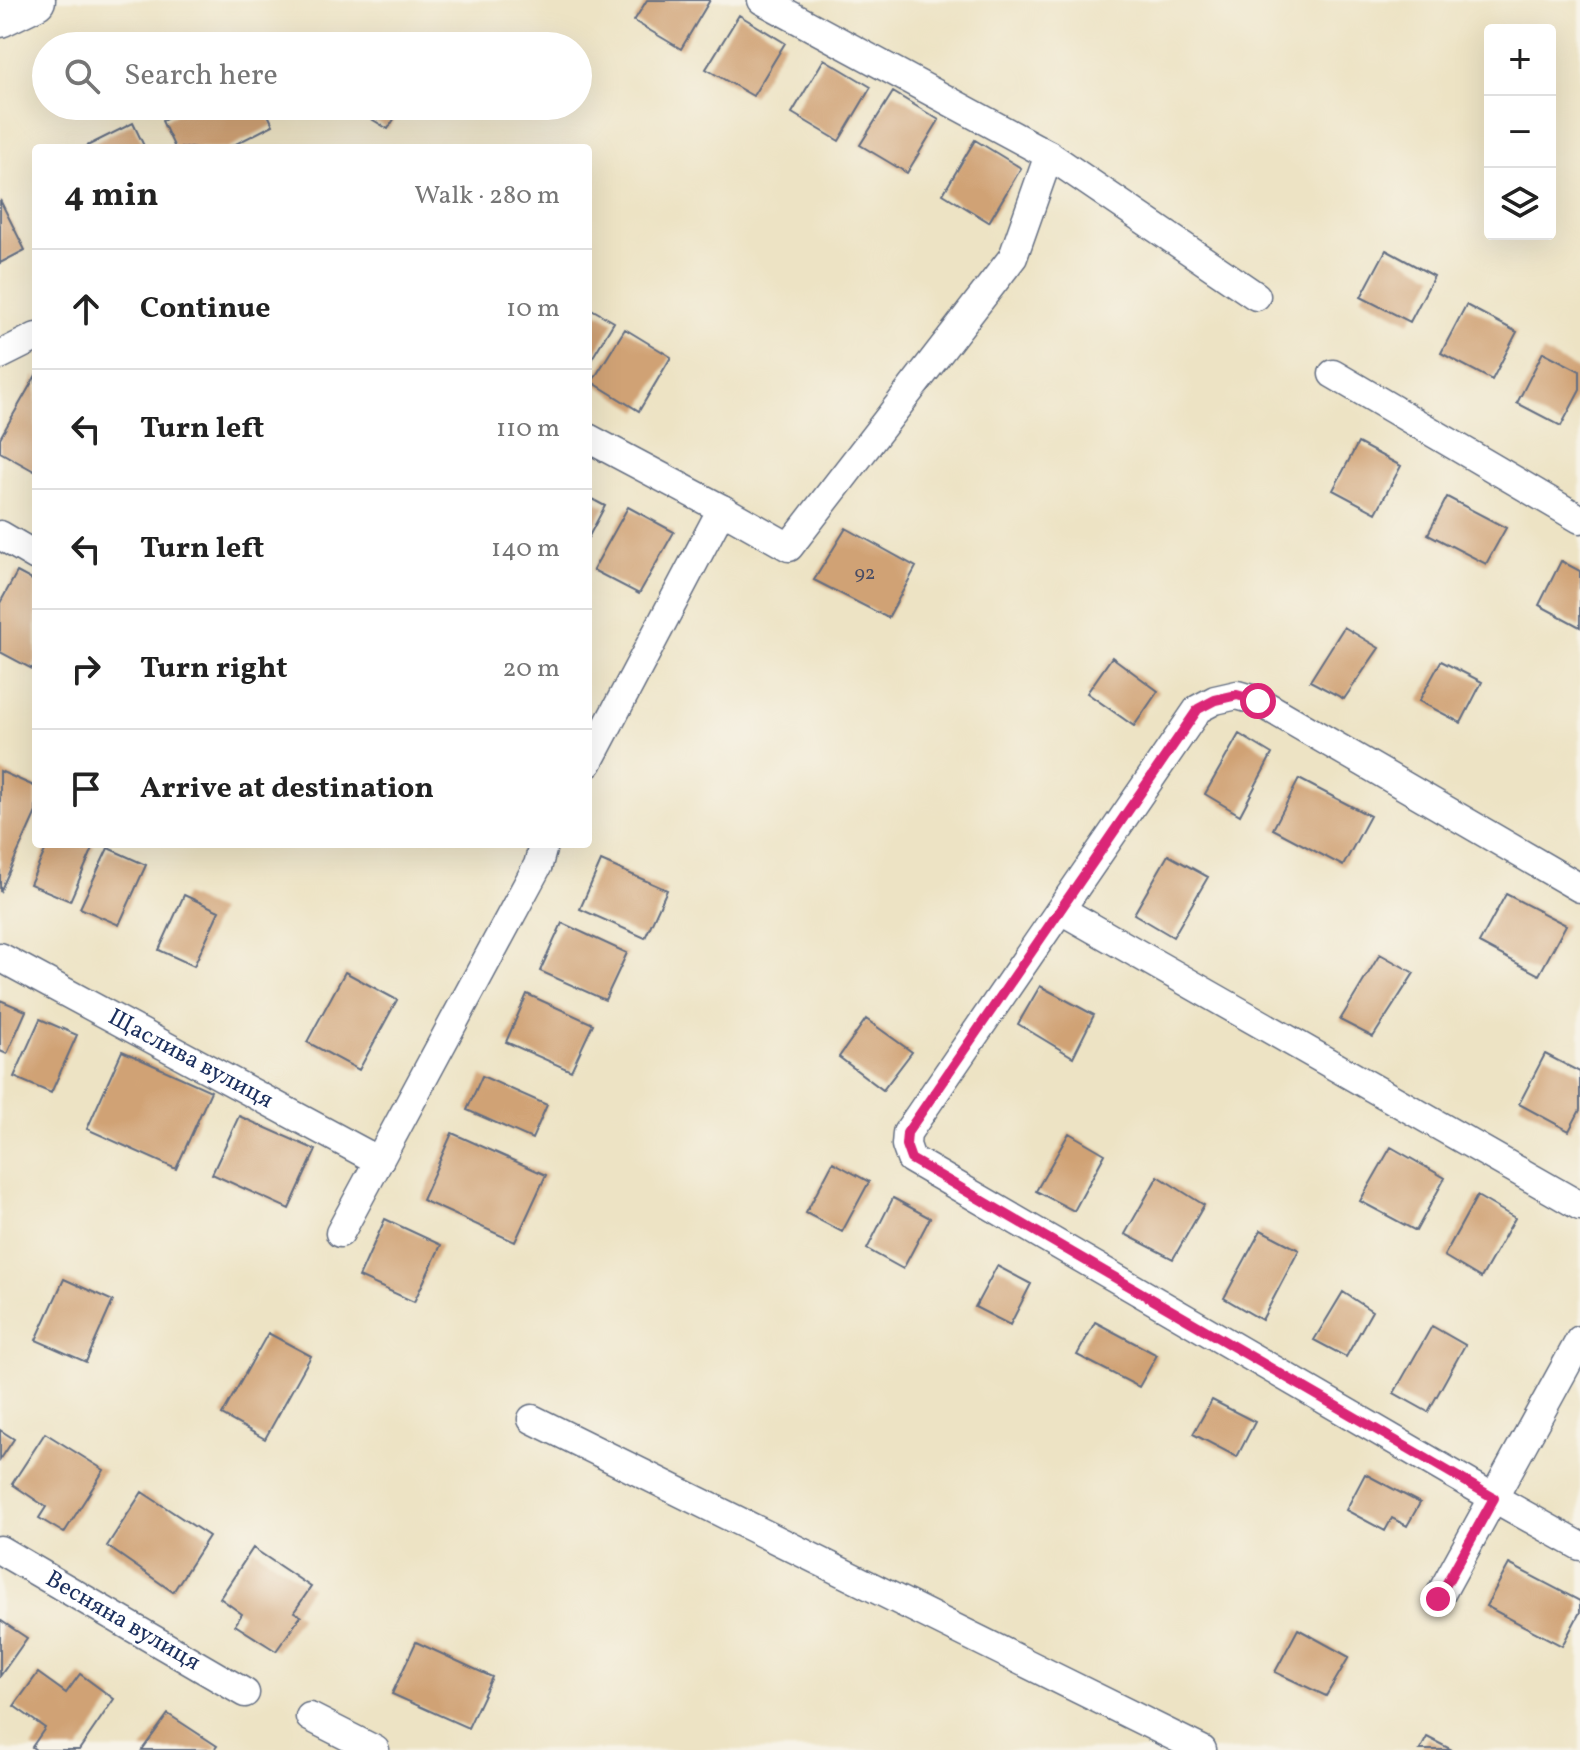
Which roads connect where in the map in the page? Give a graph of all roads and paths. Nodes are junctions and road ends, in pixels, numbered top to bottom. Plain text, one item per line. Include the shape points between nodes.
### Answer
1 (35, 0) edge
2 (762, 0) edge
3 (0, 17) edge
4 (1049, 155) junction
5 (1256, 296) dead end
6 (32, 339) edge
7 (0, 355) edge
8 (1333, 374) dead end
9 (592, 440) edge
10 (722, 509) junction
11 (1580, 519) edge
12 (0, 535) edge
13 (32, 554) edge
14 (592, 755) edge
15 (542, 848) edge
16 (1580, 888) edge
17 (1061, 910) junction
18 (0, 957) edge
19 (379, 1161) junction
20 (1580, 1206) edge
21 (340, 1233) dead end
22 (1580, 1340) edge
23 (532, 1419) dead end
24 (1494, 1498) junction
25 (1580, 1546) edge
26 (0, 1550) edge
27 (1438, 1599) dead end
28 (245, 1693) dead end
29 (310, 1717) dead end
30 (375, 1750) edge
31 (1202, 1750) edge

1 - 3 street
2 - 4 street
4 - 5 street
4 - 10 street via 1013,257 789,547
6 - 7 street
8 - 11 street
9 - 10 street
10 - 14 street
12 - 13 street
15 - 19 street via 538,865
16 - 17 street via 1258,701 1237,695 1198,709
17 - 20 street
17 - 24 street via 907,1133 911,1159
18 - 19 street, Щаслива вулиця
19 - 21 street
22 - 24 street
23 - 31 street
24 - 25 street
24 - 27 street
26 - 28 street, Весняна вулиця
29 - 30 street

